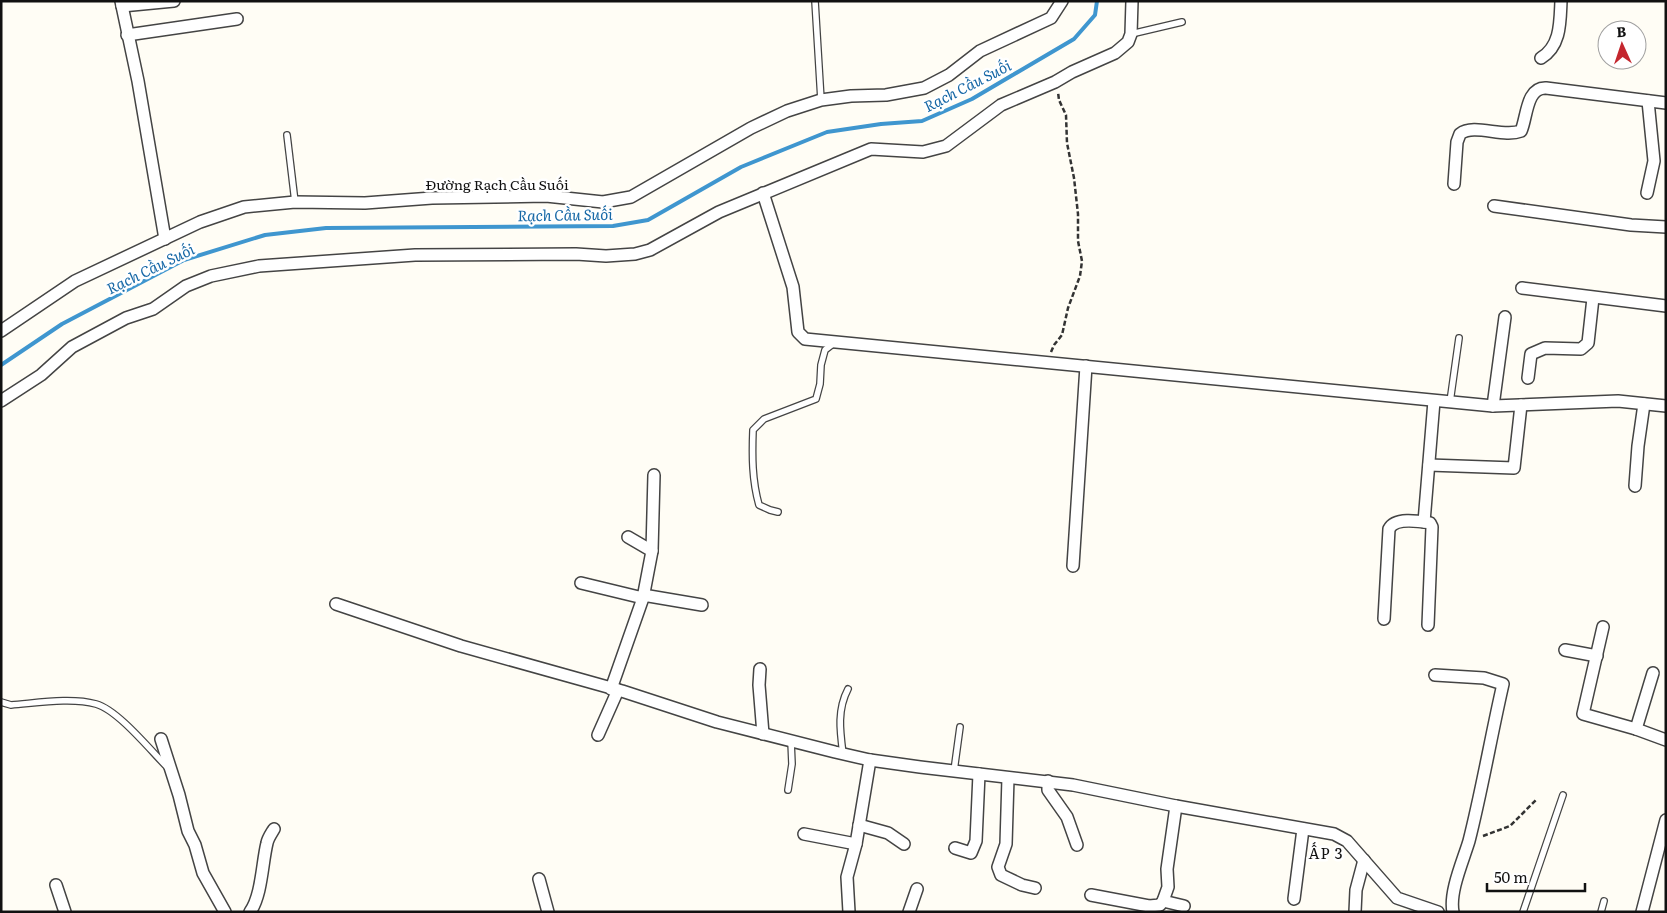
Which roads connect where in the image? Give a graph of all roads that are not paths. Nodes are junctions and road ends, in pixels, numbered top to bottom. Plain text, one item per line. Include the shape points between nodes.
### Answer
1 (174, 1) edge
2 (815, 1) edge
3 (1062, 1) edge
4 (1561, 1) edge
5 (1134, 2) edge
6 (121, 4) edge
7 (237, 19) dead end
8 (1182, 22) dead end
9 (1131, 34) junction
10 (127, 36) junction
11 (1541, 58) dead end
12 (821, 100) junction
13 (1648, 101) junction
14 (1666, 103) edge
15 (287, 135) dead end
16 (1654, 161) junction
17 (1666, 164) edge
18 (1454, 184) dead end
19 (763, 193) junction
20 (1647, 193) dead end
21 (295, 202) junction
22 (1494, 206) dead end
23 (1666, 227) edge
24 (165, 238) junction
25 (1522, 288) dead end
26 (1593, 298) junction
27 (1666, 306) edge
28 (1506, 317) dead end
29 (1, 331) edge
30 (1459, 338) dead end
31 (836, 342) junction
32 (1086, 366) junction
33 (1528, 378) dead end
34 (1, 401) edge
35 (1434, 401) junction
36 (1450, 402) junction
37 (1644, 404) junction
38 (1521, 405) junction
39 (1493, 406) junction
40 (1666, 406) edge
41 (1429, 465) junction
42 (654, 476) dead end
43 (1635, 486) dead end
44 (778, 512) dead end
45 (1424, 522) junction
46 (628, 537) dead end
47 (652, 551) junction
48 (1073, 566) dead end
49 (581, 583) dead end
50 (643, 596) junction
51 (336, 604) dead end
52 (702, 605) dead end
53 (1384, 619) dead end
54 (1428, 625) dead end
55 (1603, 627) dead end
56 (1565, 650) dead end
57 (1597, 656) junction
58 (760, 669) dead end
59 (1653, 673) dead end
60 (1435, 675) dead end
61 (615, 689) junction
62 (848, 689) dead end
63 (1, 702) edge
64 (960, 727) dead end
65 (1636, 729) junction
66 (764, 734) junction
67 (598, 735) dead end
68 (161, 739) dead end
69 (1666, 740) edge
70 (791, 741) junction
71 (843, 754) junction
72 (870, 760) junction
73 (171, 771) junction
74 (954, 771) junction
75 (980, 774) junction
76 (1008, 778) junction
77 (1048, 781) junction
78 (788, 790) dead end
79 (1563, 795) dead end
80 (1176, 806) junction
81 (1666, 820) edge
82 (859, 825) junction
83 (274, 829) dead end
84 (1302, 829) junction
85 (804, 834) dead end
86 (856, 844) junction
87 (904, 844) dead end
88 (1077, 845) dead end
89 (956, 848) dead end
90 (1364, 860) junction
91 (539, 879) dead end
92 (56, 886) dead end
93 (1034, 888) dead end
94 (917, 889) dead end
95 (1091, 895) dead end
96 (1294, 899) dead end
97 (1163, 901) junction
98 (1604, 901) dead end
99 (1184, 906) dead end
100 (65, 912) edge
101 (225, 912) edge
102 (250, 912) edge
103 (548, 912) edge
104 (849, 912) edge
105 (909, 912) edge
106 (1355, 912) edge
107 (1438, 912) edge
108 (1453, 912) edge
109 (1523, 912) edge
110 (1601, 912) edge
111 (1642, 912) edge

1 - 6 street
2 - 12 lane
3 - 12 street, Đường Rạch Cầu Suối via 1051,18 980,51 949,75 924,88 886,95
4 - 11 street via 1560,27 1555,45
5 - 9 street
6 - 10 street
7 - 10 street
8 - 9 lane
9 - 19 street via 1128,42 1115,54 1002,105 946,146 923,152 871,149
10 - 24 street
12 - 21 street, Đường Rạch Cầu Suối via 750,128 630,197 603,202 536,196 365,203
13 - 14 street
13 - 16 street
13 - 18 street via 1539,88 1529,105 1522,132 1467,130 1460,134
15 - 21 lane
16 - 17 street
16 - 20 street
19 - 31 street via 793,287 798,332 805,338
19 - 34 street via 719,212 650,250 635,254 415,255 259,266 211,276 72,347 41,375
21 - 24 street, Đường Rạch Cầu Suối via 244,207
22 - 23 street
24 - 29 street, Đường Rạch Cầu Suối via 75,281
25 - 26 street
26 - 27 street
26 - 33 street via 1588,343 1581,349 1545,348 1531,354
28 - 39 street
30 - 36 lane
31 - 32 street
31 - 44 lane via 825,350 816,399 764,419 753,430 754,486 759,505
32 - 35 street
32 - 48 street
35 - 36 street
35 - 41 street
36 - 39 street
37 - 38 street via 1589,401
37 - 40 street
37 - 43 street
38 - 39 street
38 - 41 street via 1514,468
41 - 45 street
42 - 47 street
45 - 53 street via 1391,524
45 - 54 street via 1432,527
46 - 47 street
47 - 50 street
49 - 50 street
50 - 52 street
50 - 61 street
51 - 61 street via 461,646
55 - 57 street
56 - 57 street
57 - 65 street via 1583,714
58 - 66 street
59 - 65 street
60 - 108 street via 1484,678 1503,684 1456,885
61 - 66 street
61 - 67 street
62 - 71 lane via 840,713
63 - 73 lane via 11,705 82,701 98,704 116,715
64 - 74 lane
65 - 69 street
66 - 70 street
68 - 73 street
70 - 71 street
70 - 78 lane
71 - 72 street
72 - 74 street
72 - 82 street
73 - 101 street via 203,873
74 - 75 street
75 - 76 street
75 - 89 street via 976,841 971,853
76 - 77 street
76 - 93 street via 1006,844 998,867 1001,875
77 - 80 street
77 - 88 street via 1048,790 1067,817
79 - 109 lane
80 - 84 street
80 - 97 street via 1167,869 1168,887
81 - 111 street
82 - 86 street
82 - 87 street via 888,833
83 - 102 street via 267,841 258,892
84 - 90 street via 1334,834 1347,840
84 - 96 street
85 - 86 street
86 - 104 street via 847,876
90 - 106 street via 1356,890
90 - 107 street via 1398,898
91 - 103 street
92 - 100 street
94 - 105 street
95 - 97 street via 1149,906 1160,905
97 - 99 street
98 - 110 lane

